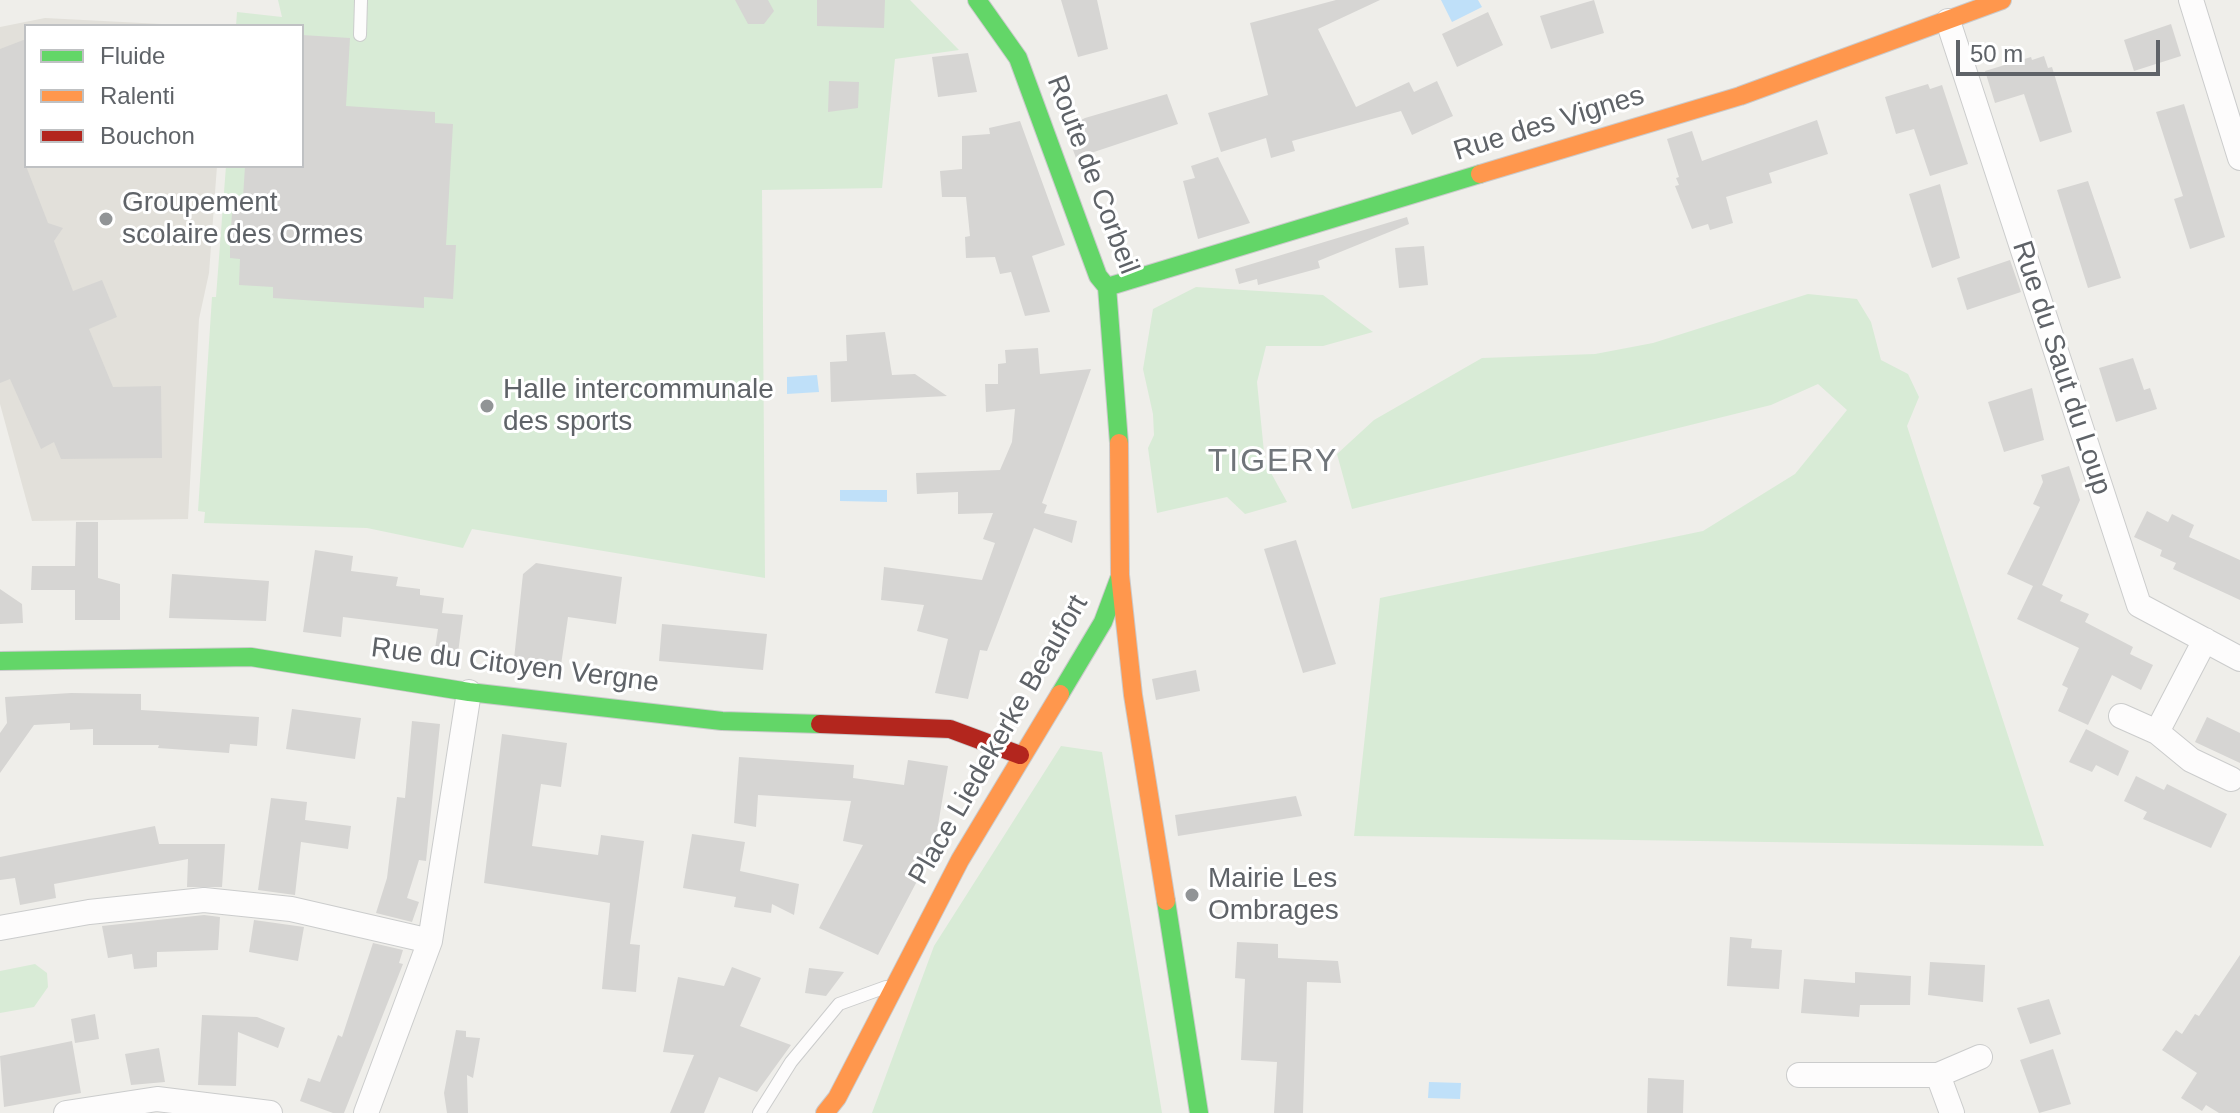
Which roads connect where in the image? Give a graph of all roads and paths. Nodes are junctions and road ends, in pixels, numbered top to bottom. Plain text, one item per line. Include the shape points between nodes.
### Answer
1 (361, 0) edge
2 (977, 0) edge
3 (2002, 0) edge
4 (2191, 0) edge
5 (1948, 21) junction
6 (360, 35) dead end
7 (2234, 111) edge
8 (2240, 158) edge
9 (1107, 287) junction
10 (1120, 575) junction
11 (2205, 640) junction
12 (2240, 659) edge
13 (0, 661) edge
14 (469, 692) junction
15 (2121, 716) dead end
16 (2157, 732) junction
17 (1020, 755) junction
18 (2231, 779) dead end
19 (0, 928) edge
20 (430, 941) junction
21 (896, 983) junction
22 (1980, 1057) dead end
23 (1799, 1075) dead end
24 (1938, 1075) junction
25 (66, 1113) edge
26 (270, 1113) edge
27 (366, 1113) edge
28 (759, 1113) edge
29 (825, 1113) edge
30 (1199, 1113) edge
31 (1952, 1113) edge

1 - 6 lane
2 - 9 street, Route de Corbeil via 1018,58 1098,276
3 - 5 street, Rue des Vignes
4 - 7 street
5 - 9 street, Rue des Vignes via 1740,96
5 - 11 street, Rue du Saut du Loup via 2139,605
7 - 8 street
9 - 10 street, Route de Corbeil via 1119,406
10 - 17 street, Place Liedekerke Beaufort via 1103,622
10 - 30 street, Place Liedekerke Beaufort via 1155,845
11 - 12 street, Rue du Saut du Loup
11 - 16 street
13 - 14 street, Rue du Citoyen Vergne via 251,657
14 - 17 street, Rue du Citoyen Vergne via 722,721 950,729
14 - 20 street
15 - 16 street
16 - 18 street via 2191,760
17 - 21 street, Place Liedekerke Beaufort
19 - 20 street via 204,900 291,909
20 - 27 street
21 - 28 lane via 839,1004 791,1062
21 - 29 street, Place Liedekerke Beaufort
22 - 24 street
23 - 24 street
24 - 31 street
25 - 26 street via 157,1099

